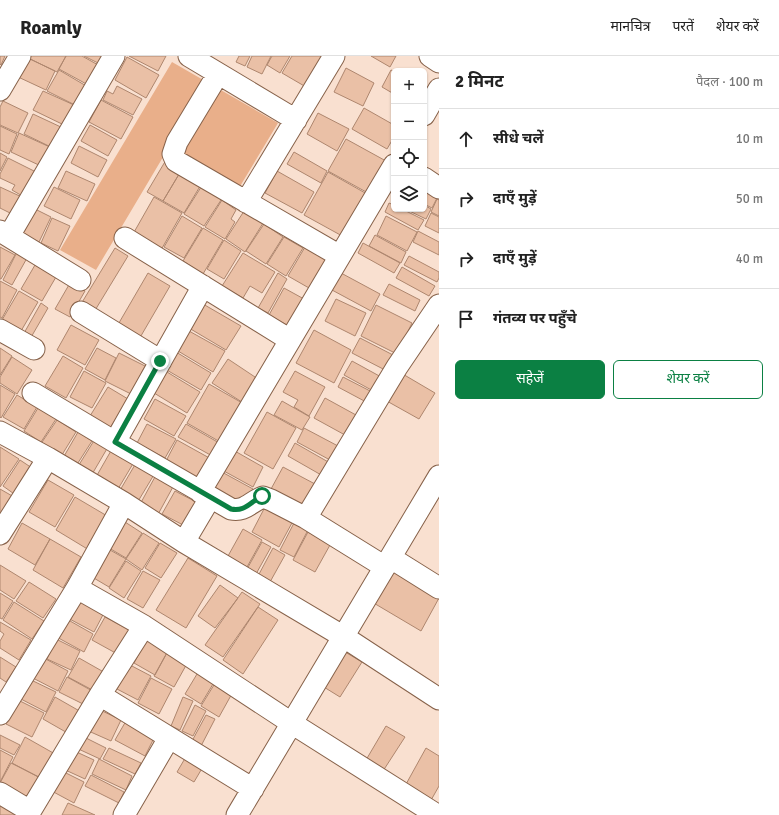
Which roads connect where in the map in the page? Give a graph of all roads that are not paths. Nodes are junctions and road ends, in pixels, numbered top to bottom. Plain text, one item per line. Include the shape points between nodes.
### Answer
1 (20, 56) edge
2 (114, 56) edge
3 (189, 56) edge
4 (334, 56) edge
5 (430, 56) edge
6 (439, 62) edge
7 (218, 74) junction
8 (439, 89) edge
9 (0, 90) edge
10 (427, 110) edge
11 (296, 120) junction
12 (391, 171) edge
13 (427, 180) edge
14 (439, 188) edge
15 (246, 202) junction
16 (5, 234) edge
17 (125, 238) dead end
18 (340, 256) junction
19 (80, 280) dead end
20 (203, 286) junction
21 (80, 312) dead end
22 (437, 313) edge
23 (0, 330) edge
24 (290, 340) junction
25 (34, 349) dead end
26 (160, 361) junction
27 (34, 393) dead end
28 (0, 432) edge
29 (115, 442) junction
30 (48, 458) junction
31 (439, 476) edge
32 (205, 495) junction
33 (124, 502) junction
34 (306, 518) junction
35 (0, 534) edge
36 (184, 542) junction
37 (388, 562) junction
38 (76, 588) junction
39 (439, 588) edge
40 (144, 626) junction
41 (344, 637) junction
42 (100, 695) junction
43 (439, 700) edge
44 (0, 714) edge
45 (292, 724) junction
46 (169, 738) junction
47 (253, 789) junction
48 (0, 793) edge
49 (29, 813) edge
50 (243, 813) edge
51 (124, 815) edge
52 (437, 815) edge

1 - 9 street
2 - 16 street
3 - 7 street
4 - 11 street
5 - 6 street
7 - 11 street
7 - 15 street via 177,142 173,154 176,161
8 - 10 street
11 - 15 street
12 - 18 street
13 - 14 street
15 - 18 street
16 - 19 street
17 - 20 street
18 - 24 street
20 - 24 street
20 - 26 street
21 - 26 street
22 - 34 street via 397,368
23 - 25 street
24 - 32 street
26 - 29 street
27 - 29 street
28 - 30 street
29 - 32 street
30 - 33 street
30 - 35 street
31 - 37 street
32 - 34 street via 237,510 242,510 262,496
32 - 36 street
33 - 36 street
33 - 38 street
34 - 37 street
36 - 41 street
37 - 39 street
37 - 41 street
38 - 40 street
38 - 44 street
40 - 42 street
40 - 45 street
41 - 43 street
41 - 45 street
42 - 46 street
42 - 49 street
45 - 47 street
45 - 52 street
46 - 47 street
46 - 51 street
47 - 50 street
48 - 49 street

